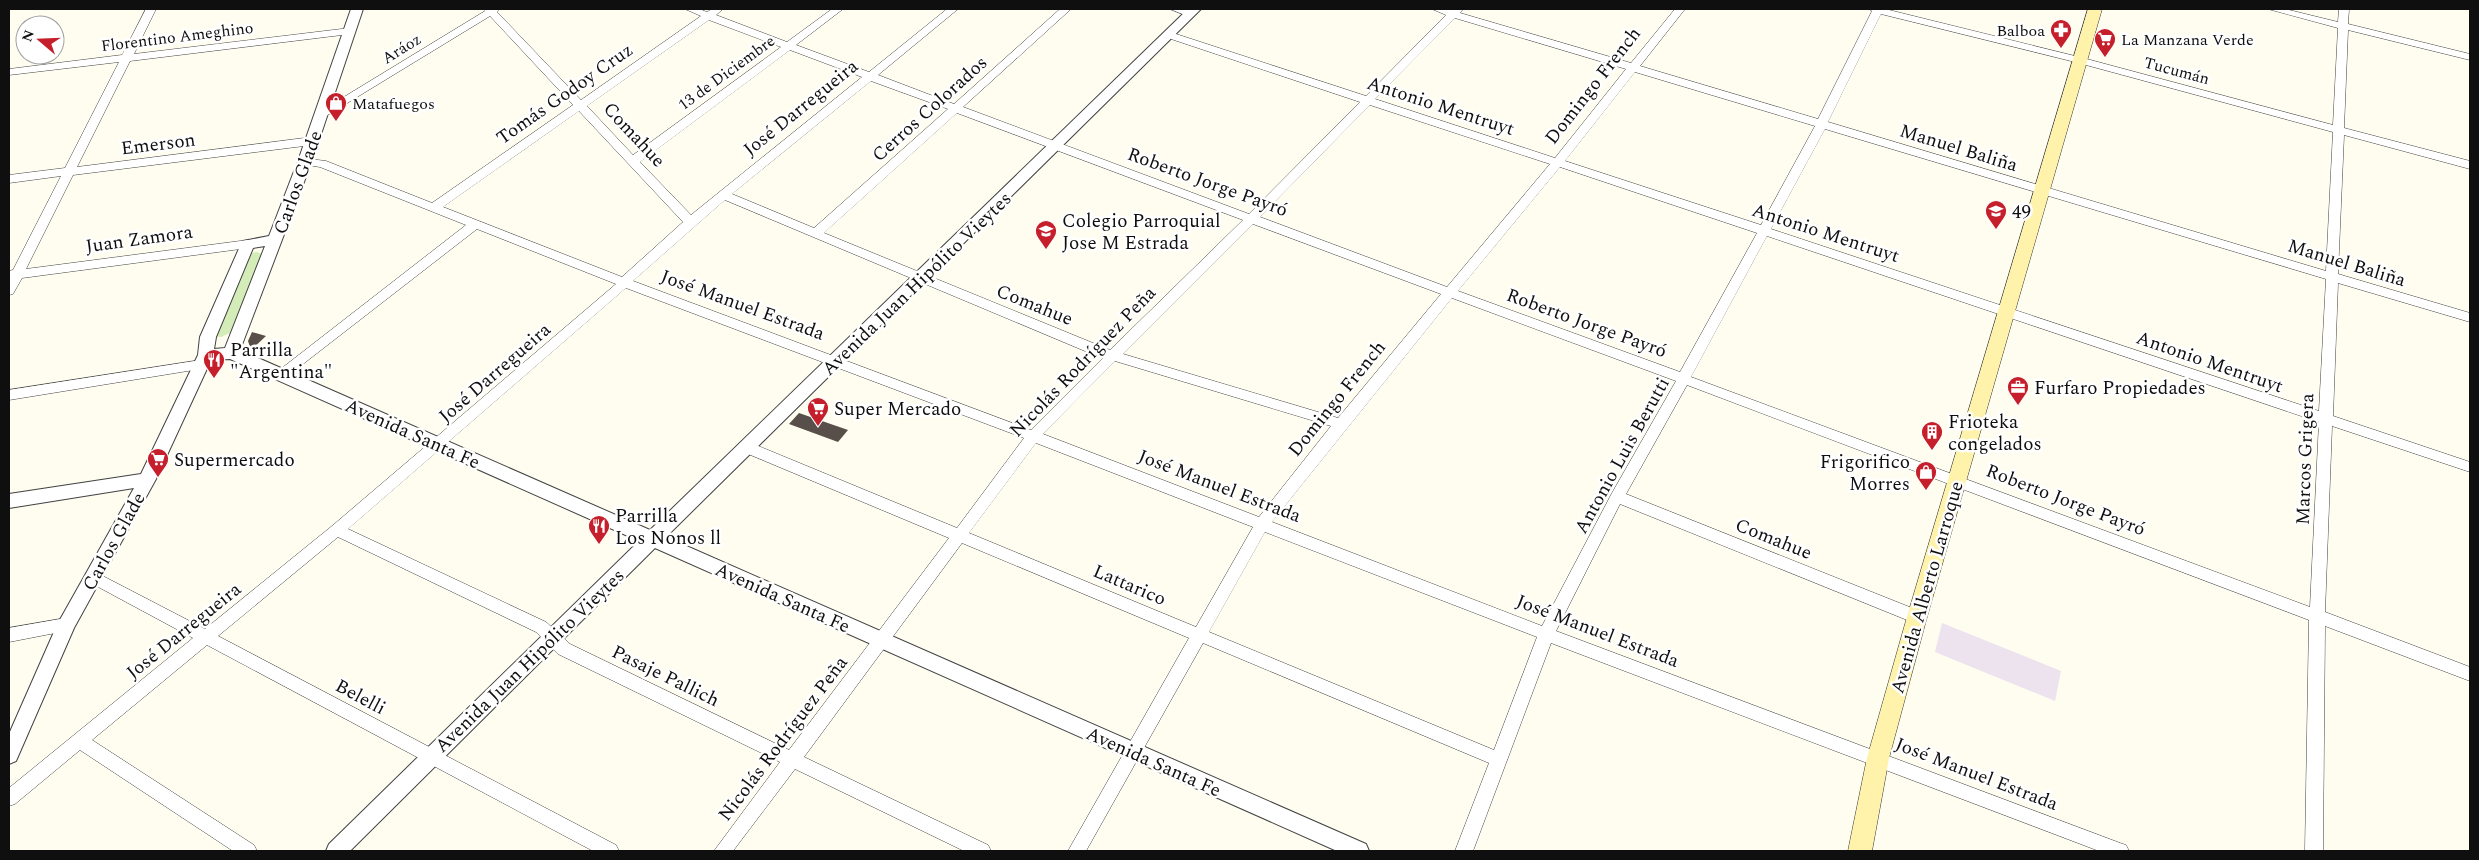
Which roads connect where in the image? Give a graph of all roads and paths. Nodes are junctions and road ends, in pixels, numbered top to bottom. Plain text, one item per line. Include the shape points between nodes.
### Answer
1 (151, 9) edge
2 (357, 9) edge
3 (690, 9) edge
4 (838, 9) edge
5 (954, 9) edge
6 (1066, 9) edge
7 (1175, 9) edge
8 (1437, 9) edge
9 (1680, 9) edge
10 (1876, 9) edge
11 (2095, 9) edge
12 (2273, 9) edge
13 (2344, 9) edge
14 (492, 10) edge
15 (1193, 11) edge
16 (1456, 11) edge
17 (713, 12) edge
18 (2343, 26) junction
19 (350, 31) junction
20 (1169, 35) junction
21 (788, 45) junction
22 (2470, 57) edge
23 (126, 58) junction
24 (2078, 60) junction
25 (1632, 68) junction
26 (9, 72) edge
27 (869, 77) junction
28 (1368, 100) junction
29 (579, 104) junction
30 (955, 109) junction
31 (322, 114) junction
32 (1821, 125) junction
33 (2337, 129) junction
34 (312, 141) junction
35 (1056, 146) junction
36 (305, 161) junction
37 (632, 161) junction
38 (1557, 163) junction
39 (2470, 164) edge
40 (69, 172) junction
41 (9, 179) edge
42 (2040, 191) junction
43 (723, 195) junction
44 (433, 208) junction
45 (1252, 218) junction
46 (690, 222) junction
47 (474, 225) junction
48 (1762, 230) junction
49 (815, 234) junction
50 (275, 240) junction
51 (248, 244) junction
52 (13, 275) edge
53 (2331, 276) junction
54 (921, 279) junction
55 (625, 283) junction
56 (9, 290) edge
57 (1450, 293) junction
58 (2006, 312) junction
59 (2470, 318) edge
60 (231, 353) junction
61 (1111, 356) junction
62 (204, 360) junction
63 (836, 361) junction
64 (280, 374) junction
65 (1684, 378) junction
66 (9, 395) edge
67 (2326, 419) junction
68 (1341, 424) junction
69 (1033, 436) junction
70 (439, 445) junction
71 (746, 447) junction
72 (2470, 467) edge
73 (148, 479) junction
74 (1956, 480) junction
75 (1617, 497) junction
76 (9, 501) edge
77 (1262, 524) junction
78 (337, 530) junction
79 (959, 535) junction
80 (653, 539) junction
81 (94, 578) junction
82 (2317, 615) junction
83 (1917, 617) junction
84 (66, 625) junction
85 (1546, 634) junction
86 (9, 635) edge
87 (1199, 635) junction
88 (206, 636) junction
89 (551, 638) junction
90 (880, 640) junction
91 (2470, 674) edge
92 (79, 741) junction
93 (1133, 751) junction
94 (9, 755) edge
95 (431, 756) junction
96 (792, 758) junction
97 (1878, 758) junction
98 (1498, 759) junction
99 (9, 798) edge
100 (248, 851) edge
101 (336, 851) edge
102 (610, 851) edge
103 (723, 851) edge
104 (982, 851) edge
105 (1078, 851) edge
106 (1359, 851) edge
107 (1464, 851) edge
108 (1860, 851) edge
109 (2120, 851) edge
110 (2314, 851) edge

1 - 23 street
2 - 19 street, Carlos Glade
3 - 17 street, Roberto Jorge Payró
4 - 21 street, 13 de Diciembre
5 - 27 street, José Darregueira
6 - 30 street, Cerros Colorados
7 - 15 street
8 - 16 street, Manuel Baliña
9 - 25 street, Domingo French
10 - 24 street, Tucumán
10 - 32 street, Antonio Luis Berutti
11 - 24 main road, Avenida Alberto Larroque
12 - 18 street
13 - 18 street, Marcos Grigera
14 - 29 street, Comahue
14 - 31 street, Aráoz
15 - 20 street, Avenida Juan Hipólito Vieytes
16 - 25 street, Manuel Baliña
16 - 28 street, Nicolás Rodríguez Peña
17 - 21 street, Roberto Jorge Payró
17 - 29 street, Tomás Godoy Cruz
18 - 22 street
18 - 33 street, Marcos Grigera
19 - 23 street, Florentino Ameghino
19 - 31 street, Carlos Glade
20 - 28 street, Antonio Mentruyt
20 - 35 street, Avenida Juan Hipólito Vieytes
21 - 27 street, Roberto Jorge Payró
21 - 37 street, 13 de Diciembre
23 - 26 street, Florentino Ameghino
23 - 40 street
24 - 33 street, Tucumán
24 - 42 main road, Avenida Alberto Larroque
25 - 32 street, Manuel Baliña
25 - 38 street, Domingo French
27 - 30 street, Roberto Jorge Payró
27 - 43 street, José Darregueira
28 - 38 street, Antonio Mentruyt
28 - 45 street, Nicolás Rodríguez Peña
29 - 37 street, Comahue
29 - 44 street, Tomás Godoy Cruz
30 - 35 street, Roberto Jorge Payró
30 - 49 street, Cerros Colorados
31 - 34 street, Carlos Glade
32 - 42 street, Manuel Baliña
32 - 48 street, Antonio Luis Berutti
33 - 39 street, Tucumán
33 - 53 street, Marcos Grigera
34 - 36 street, Carlos Glade
34 - 40 street, Emerson
35 - 45 street, Roberto Jorge Payró
35 - 54 street, Avenida Juan Hipólito Vieytes
36 - 44 street, José Manuel Estrada via 322,164
36 - 50 street, Carlos Glade
37 - 46 street, Comahue
38 - 48 street, Antonio Mentruyt
38 - 57 street, Domingo French
40 - 41 street, Emerson
40 - 52 street
42 - 53 street, Manuel Baliña
42 - 58 main road, Avenida Alberto Larroque
43 - 46 street, José Darregueira
43 - 49 street, Comahue
44 - 47 street, José Manuel Estrada
45 - 57 street, Roberto Jorge Payró
45 - 61 street, Nicolás Rodríguez Peña
46 - 55 street, José Darregueira
47 - 55 street, José Manuel Estrada
47 - 64 street
48 - 58 street, Antonio Mentruyt
48 - 65 street, Antonio Luis Berutti
49 - 54 street, Comahue
50 - 51 street, Juan Zamora
50 - 60 street, Carlos Glade
51 - 52 street, Juan Zamora
51 - 62 street, Carlos Glade via 208,336
52 - 56 street
53 - 59 street, Manuel Baliña
53 - 67 street, Marcos Grigera
54 - 61 street, Comahue
54 - 63 street, Avenida Juan Hipólito Vieytes
55 - 63 street, José Manuel Estrada
55 - 70 street, José Darregueira
57 - 65 street, Roberto Jorge Payró
57 - 68 street, Domingo French
58 - 67 street, Antonio Mentruyt
58 - 74 main road, Avenida Alberto Larroque
60 - 62 street, Avenida Santa Fe
60 - 64 street, Avenida Santa Fe
61 - 68 street, Comahue
61 - 69 street, Nicolás Rodríguez Peña
62 - 66 street
62 - 73 street, Carlos Glade
63 - 69 street, José Manuel Estrada
63 - 71 street, Avenida Juan Hipólito Vieytes
64 - 70 street, Avenida Santa Fe
65 - 74 street, Roberto Jorge Payró
65 - 75 street, Antonio Luis Berutti
67 - 72 street, Antonio Mentruyt
67 - 82 street, Marcos Grigera
68 - 77 street, Domingo French
69 - 77 street, José Manuel Estrada
69 - 79 street, Nicolás Rodríguez Peña
70 - 78 street, José Darregueira
70 - 80 street, Avenida Santa Fe
71 - 79 street, Lattarico
71 - 80 street, Avenida Juan Hipólito Vieytes
73 - 76 street
73 - 81 street, Carlos Glade
74 - 82 street, Roberto Jorge Payró
74 - 83 main road, Avenida Alberto Larroque
75 - 83 street, Comahue
75 - 85 street, Antonio Luis Berutti
77 - 85 street, José Manuel Estrada
77 - 87 street, Domingo French
78 - 88 street, José Darregueira
78 - 89 street, Pasaje Pallich via 540,627
79 - 87 street, Lattarico
79 - 90 street, Nicolás Rodríguez Peña
80 - 89 street, Avenida Juan Hipólito Vieytes
80 - 90 street, Avenida Santa Fe
81 - 84 street, Carlos Glade
81 - 88 street, Belelli
82 - 91 street, Roberto Jorge Payró
82 - 110 street, Marcos Grigera
83 - 97 main road, Avenida Alberto Larroque
84 - 86 street
84 - 94 street, Carlos Glade
85 - 97 street, José Manuel Estrada
85 - 98 street, Antonio Luis Berutti
87 - 93 street, Domingo French
87 - 98 street, Lattarico
88 - 92 street, José Darregueira
88 - 95 street, Belelli
89 - 95 street, Avenida Juan Hipólito Vieytes
89 - 96 street, Pasaje Pallich via 564,649
90 - 93 street, Avenida Santa Fe
90 - 96 street, Nicolás Rodríguez Peña
92 - 99 street, José Darregueira
92 - 100 street
93 - 105 street, Domingo French
93 - 106 street, Avenida Santa Fe
95 - 101 street, Avenida Juan Hipólito Vieytes
95 - 102 street, Belelli
96 - 103 street, Nicolás Rodríguez Peña
96 - 104 street, Pasaje Pallich
97 - 108 main road, Avenida Alberto Larroque
97 - 109 street, José Manuel Estrada
98 - 107 street, Antonio Luis Berutti

